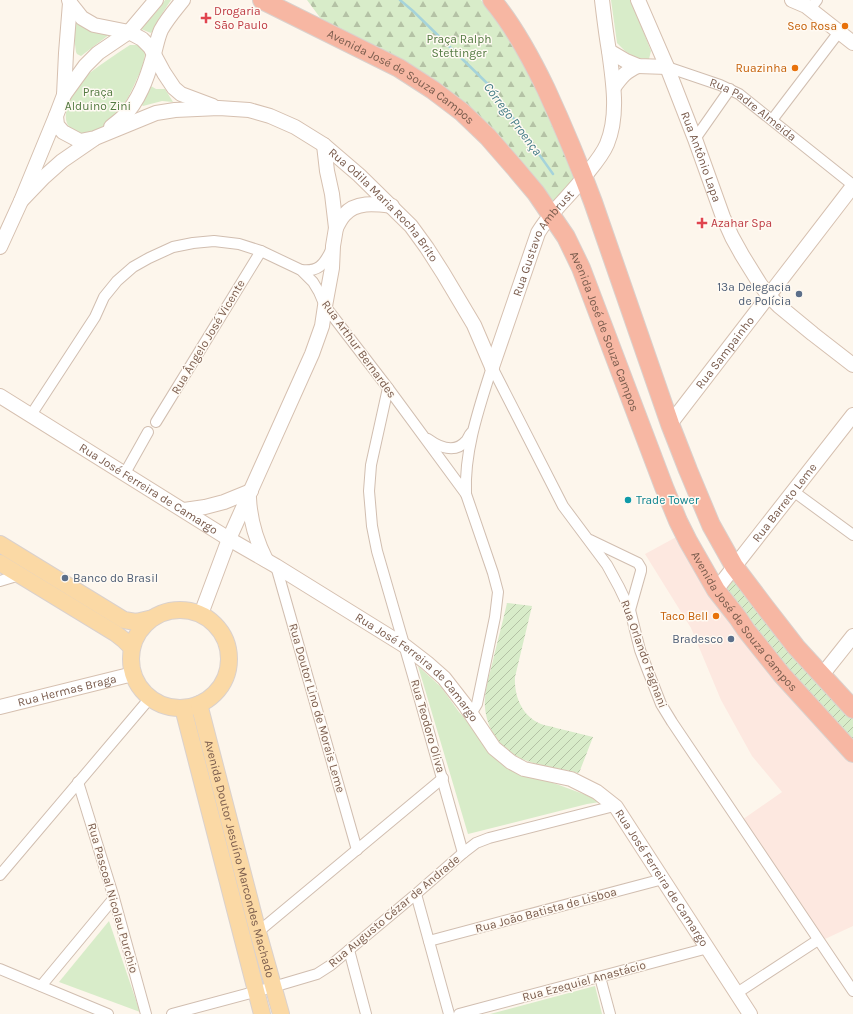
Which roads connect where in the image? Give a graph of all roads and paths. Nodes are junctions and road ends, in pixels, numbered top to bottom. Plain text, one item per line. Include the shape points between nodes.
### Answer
1 (156, 0) edge
2 (183, 0) edge
3 (262, 0) edge
4 (492, 0) edge
5 (602, 0) edge
6 (638, 0) edge
7 (792, 0) edge
8 (70, 1) edge
9 (814, 5) edge
10 (129, 32) junction
11 (839, 32) junction
12 (853, 43) edge
13 (609, 51) junction
14 (154, 55) junction
15 (638, 66) junction
16 (667, 67) junction
17 (614, 87) junction
18 (730, 89) junction
19 (64, 95) junction
20 (219, 108) junction
21 (56, 116) junction
22 (772, 120) junction
23 (95, 138) junction
24 (695, 139) junction
25 (324, 146) junction
26 (584, 177) junction
27 (853, 185) edge
28 (21, 201) junction
29 (392, 206) junction
30 (551, 214) junction
31 (336, 228) junction
32 (333, 246) junction
33 (0, 247) edge
34 (261, 251) junction
35 (300, 270) junction
36 (769, 296) junction
37 (325, 306) junction
38 (853, 365) edge
39 (618, 366) junction
40 (492, 367) junction
41 (388, 388) junction
42 (0, 396) edge
43 (31, 415) junction
44 (853, 416) edge
45 (156, 422) dead end
46 (670, 424) junction
47 (474, 428) junction
48 (148, 432) dead end
49 (421, 433) junction
50 (125, 473) junction
51 (794, 491) junction
52 (250, 493) junction
53 (466, 494) junction
54 (184, 510) junction
55 (853, 535) edge
56 (586, 538) junction
57 (229, 539) junction
58 (0, 544) edge
59 (0, 563) edge
60 (271, 563) junction
61 (734, 566) junction
62 (20, 575) junction
63 (0, 580) edge
64 (716, 590) junction
65 (630, 610) junction
66 (201, 614) junction
67 (153, 618) junction
68 (853, 636) edge
69 (404, 646) junction
70 (132, 648) junction
71 (133, 674) junction
72 (822, 676) junction
73 (150, 698) junction
74 (199, 704) junction
75 (0, 707) edge
76 (183, 708) junction
77 (853, 709) edge
78 (471, 714) junction
79 (853, 753) edge
80 (442, 778) junction
81 (78, 782) junction
82 (614, 806) junction
83 (357, 850) junction
84 (463, 853) junction
85 (0, 875) edge
86 (663, 879) junction
87 (416, 894) junction
88 (114, 898) junction
89 (258, 932) junction
90 (818, 940) junction
91 (429, 941) junction
92 (708, 948) junction
93 (349, 950) junction
94 (0, 969) edge
95 (600, 977) junction
96 (41, 986) junction
97 (273, 988) junction
98 (853, 991) edge
99 (256, 992) junction
100 (737, 993) junction
101 (108, 1014) edge
102 (146, 1014) edge
103 (172, 1014) edge
104 (262, 1014) edge
105 (281, 1014) edge
106 (366, 1014) edge
107 (449, 1014) edge
108 (459, 1014) edge
109 (610, 1014) edge
110 (750, 1014) edge

1 - 10 street
2 - 14 street via 161,30
3 - 30 highway, Avenida José de Souza Campos via 399,68 433,90 462,112 488,137
4 - 26 highway, Avenida José de Souza Campos via 530,57
5 - 13 street, Rua Gustavo Ambrust
6 - 16 street, Rua Antônio Lapa
7 - 9 street via 806,6
8 - 10 street via 82,18 94,25
8 - 19 street
9 - 11 street
10 - 14 street, Rua Odila Maria Rocha Brito via 142,39
10 - 19 street via 85,66
11 - 12 street
11 - 22 street
13 - 15 street
13 - 17 street, Rua Gustavo Ambrust
14 - 20 street, Rua Odila Maria Rocha Brito via 174,88 181,94
14 - 23 street via 146,80 123,117
15 - 16 street, Rua Padre Almeida
15 - 17 street via 621,77
16 - 18 street, Rua Padre Almeida
16 - 24 street, Rua Antônio Lapa
17 - 26 street, Rua Gustavo Ambrust via 613,116 607,145
18 - 22 street, Rua Padre Almeida
18 - 24 street
19 - 21 street
20 - 23 street, Rua Odila Maria Rocha Brito via 175,110 156,114
20 - 25 street, Rua Odila Maria Rocha Brito via 249,110 270,116 295,127
21 - 23 street via 57,125 68,136 80,141
21 - 28 street
22 - 27 street, Rua Padre Almeida
23 - 28 street via 62,161
24 - 36 street, Rua Antônio Lapa via 732,236
25 - 29 street, Rua Odila Maria Rocha Brito
25 - 31 street
26 - 30 street, Rua Gustavo Ambrust
26 - 46 highway, Avenida José de Souza Campos
27 - 36 street, Rua Sampainho
28 - 33 street
29 - 31 street via 361,205 344,215
29 - 40 street, Rua Odila Maria Rocha Brito via 411,226 443,273 474,325
30 - 39 highway, Avenida José de Souza Campos via 581,268
30 - 40 street, Rua Gustavo Ambrust via 538,233
31 - 32 street
32 - 35 street via 317,269
32 - 37 street
34 - 35 street, Rua Arthur Bernardes
34 - 43 street, Rua Arthur Bernardes via 239,244 214,241 193,243 173,247 133,267 104,297 95,317
34 - 45 street, Rua Ângelo José Vicente
35 - 37 street, Rua Arthur Bernardes via 313,282
36 - 38 street, Rua Antônio Lapa
36 - 46 street, Rua Sampainho
37 - 41 street, Rua Arthur Bernardes
37 - 52 street via 322,326 312,354
39 - 46 highway via 651,430 658,433
39 - 64 highway, Avenida José de Souza Campos via 678,521
40 - 47 street, Rua Gustavo Ambrust
40 - 56 street, Rua Orlando Fagnani via 563,506
41 - 49 street, Rua Arthur Bernardes
41 - 69 street, Rua Teodoro Oliva via 371,465 369,491 377,552
42 - 43 street, Rua José Ferreira de Camargo
43 - 50 street, Rua José Ferreira de Camargo
44 - 51 street, Rua Barreto Leme
46 - 61 highway, Avenida José de Souza Campos via 711,525
47 - 49 street via 466,441 451,448 435,444
47 - 53 street, Rua Gustavo Ambrust via 465,481
48 - 50 street
49 - 53 street, Rua Arthur Bernardes
50 - 54 street, Rua José Ferreira de Camargo
51 - 55 street
51 - 61 street, Rua Barreto Leme
52 - 54 street via 205,507
52 - 57 street
52 - 60 street via 253,528 259,546
53 - 78 street, Rua Arthur Bernardes via 498,592 477,704
54 - 57 street, Rua José Ferreira de Camargo
56 - 65 street, Rua Orlando Fagnani via 607,565
56 - 65 street via 638,563 642,572
57 - 60 street, Rua José Ferreira de Camargo
57 - 66 street
58 - 67 main road via 124,620 136,622
59 - 62 main road
60 - 69 street, Rua José Ferreira de Camargo
60 - 83 street, Rua Doutor Lino de Morais Leme
61 - 64 street, Rua Barreto Leme
61 - 72 highway, Avenida José de Souza Campos via 791,641
62 - 63 street
62 - 70 main road via 115,633
64 - 79 highway, Avenida José de Souza Campos via 782,675
65 - 90 street, Rua Orlando Fagnani via 640,650 661,704
66 - 67 main road via 185,610 168,611
66 - 74 main road via 214,623 224,636 229,657 223,683 213,695
67 - 70 main road via 140,631
68 - 72 street
69 - 78 street, Rua José Ferreira de Camargo via 444,678
69 - 80 street, Rua Teodoro Oliva
70 - 71 main road
71 - 73 main road
71 - 75 street, Rua Hermas Braga
72 - 77 highway, Avenida José de Souza Campos
73 - 76 main road via 160,704
73 - 81 street
74 - 76 main road
74 - 89 main road, Avenida Doutor Jesuíno Marcondes Machado
76 - 99 main road, Avenida Doutor Jesuíno Marcondes Machado
78 - 82 street, Rua José Ferreira de Camargo via 494,748 511,762 524,769 571,779 597,792
80 - 83 street
80 - 84 street, Rua Teodoro Oliva
81 - 85 street
81 - 88 street, Rua Pascoal Nicolau Purchio
82 - 84 street, Rua Augusto Cézar de Andrade via 489,838 476,843
82 - 86 street, Rua José Ferreira de Camargo
83 - 89 street
84 - 87 street, Rua Augusto Cézar de Andrade
86 - 91 street, Rua João Batista de Lisboa
86 - 92 street, Rua José Ferreira de Camargo
87 - 91 street
87 - 93 street, Rua Augusto Cézar de Andrade
88 - 96 street
88 - 102 street, Rua Pascoal Nicolau Purchio
89 - 97 main road, Avenida Doutor Jesuíno Marcondes Machado
90 - 98 street, Rua Orlando Fagnani
90 - 100 street
91 - 107 street
92 - 95 street, Rua Ezequiel Anastácio
92 - 100 street, Rua José Ferreira de Camargo
93 - 97 street, Rua Augusto Cézar de Andrade via 317,974
93 - 106 street
94 - 96 street
95 - 108 street, Rua Ezequiel Anastácio
95 - 109 street
96 - 101 street
97 - 99 street, Rua Augusto Cézar de Andrade
97 - 105 main road, Avenida Doutor Jesuíno Marcondes Machado
99 - 103 street, Rua Augusto Cézar de Andrade
99 - 104 main road, Avenida Doutor Jesuíno Marcondes Machado
100 - 110 street, Rua José Ferreira de Camargo

